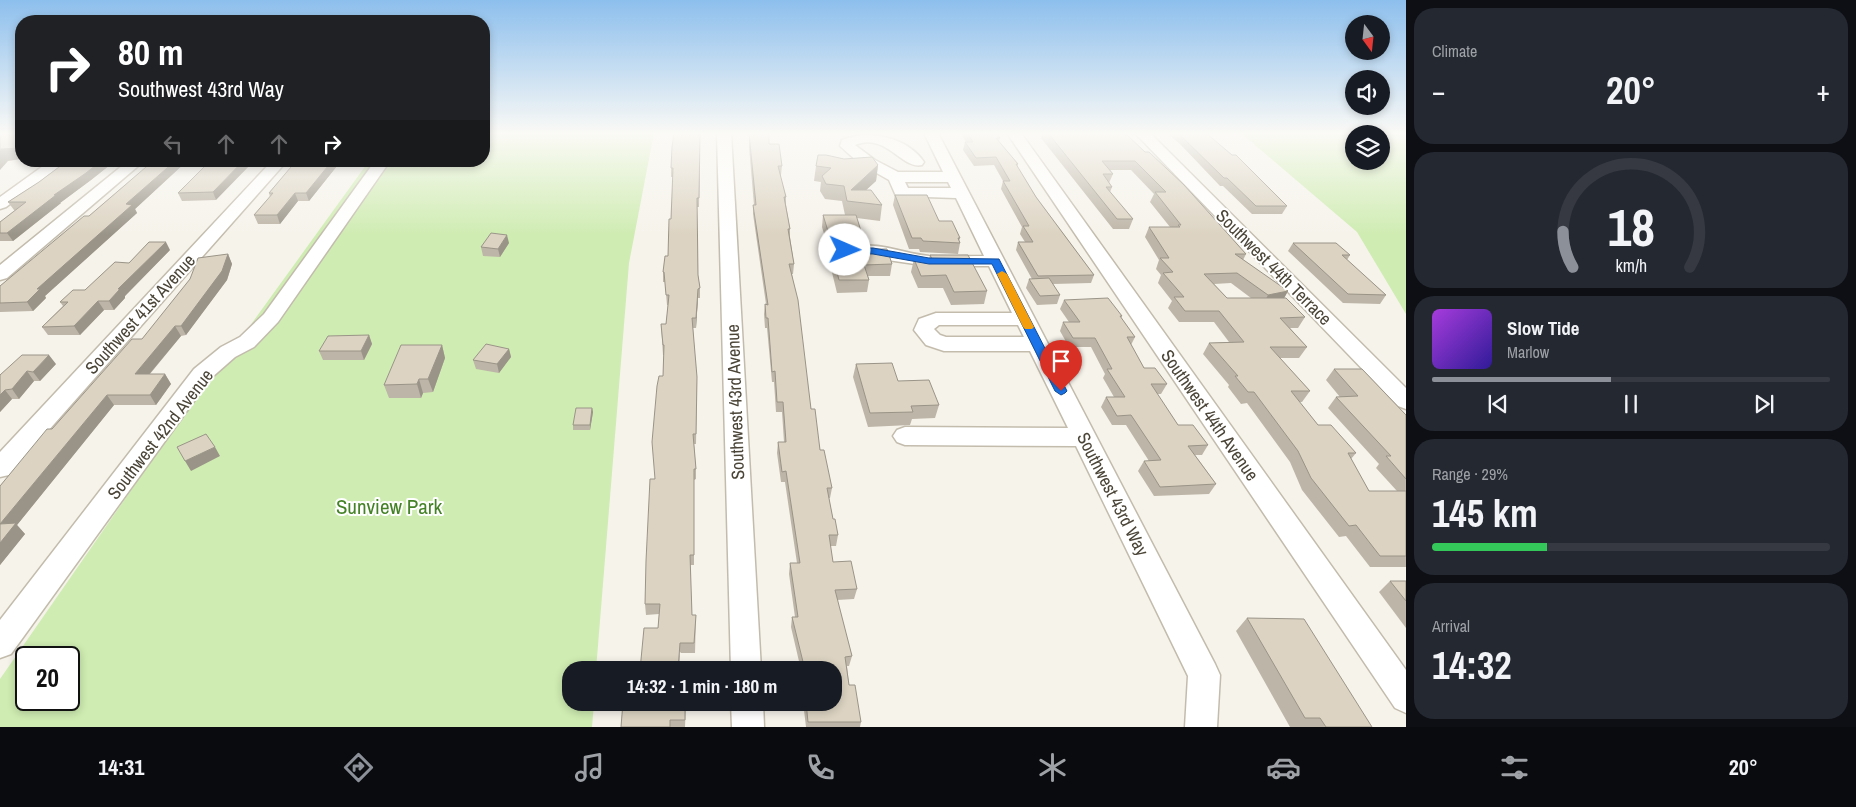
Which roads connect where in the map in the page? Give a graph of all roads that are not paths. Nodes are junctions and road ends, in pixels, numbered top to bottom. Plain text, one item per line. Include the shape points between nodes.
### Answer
1 (52, 167) edge
2 (130, 167) edge
3 (275, 167) edge
4 (378, 167) edge
5 (725, 167) edge
6 (875, 167) edge
7 (948, 167) edge
8 (1038, 167) edge
9 (1175, 167) edge
10 (957, 185) junction
11 (0, 204) edge
12 (845, 250) edge
13 (995, 261) junction
14 (0, 274) edge
15 (1024, 319) junction
16 (1037, 344) junction
17 (1406, 401) edge
18 (906, 436) dead end
19 (1084, 437) junction
20 (0, 468) edge
21 (0, 644) edge
22 (746, 661) edge
23 (1406, 697) edge
24 (747, 711) edge
25 (748, 727) edge
26 (1200, 727) edge

1 - 11 street
2 - 14 street
3 - 20 street, Southwest 41st Avenue
4 - 21 street, Southwest 42nd Avenue via 271,318 247,342 228,352 202,374
5 - 22 street, Southwest 43rd Avenue
6 - 10 street via 896,177 902,193
7 - 10 street, Southwest 43rd Way
8 - 23 street, Southwest 44th Avenue
9 - 17 street, Southwest 44th Terrace
10 - 13 street, Southwest 43rd Way
12 - 13 street via 873,251 929,261
13 - 15 street, Southwest 43rd Way
15 - 16 street, Southwest 43rd Way
15 - 16 street via 936,319 926,323 924,330 933,340 944,344
16 - 19 street, Southwest 43rd Way
18 - 19 street
19 - 26 street, Southwest 43rd Way via 1204,675
24 - 25 street

